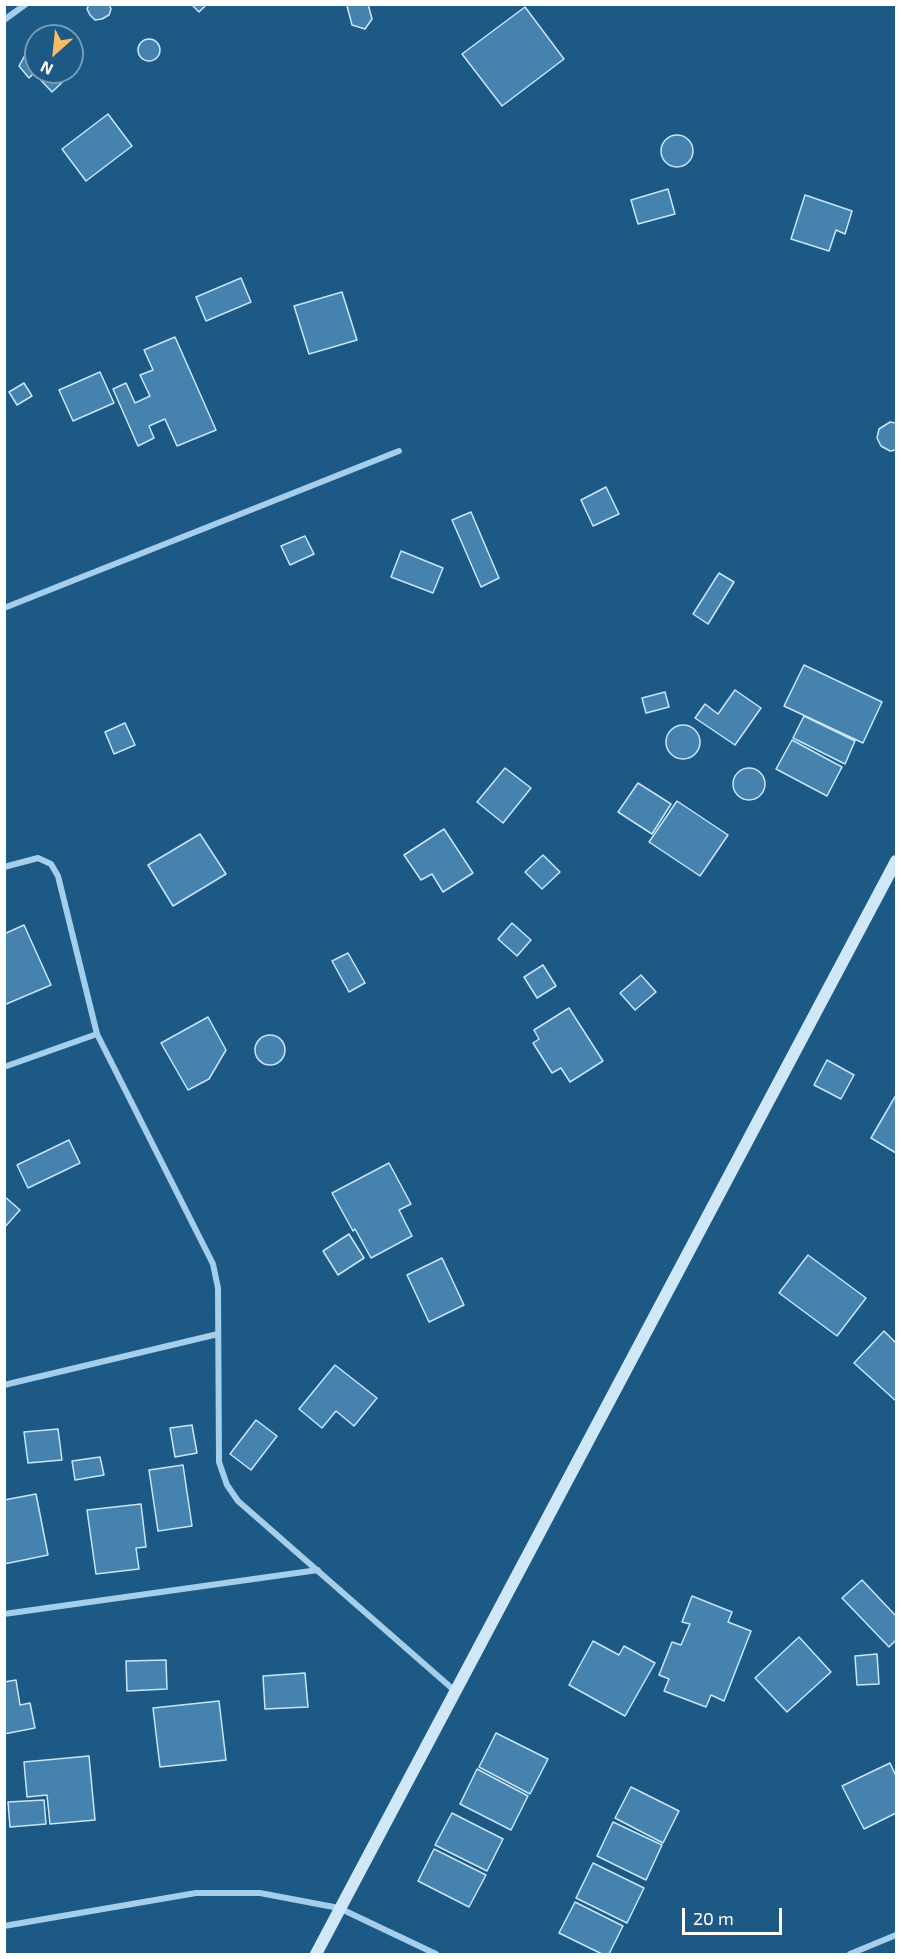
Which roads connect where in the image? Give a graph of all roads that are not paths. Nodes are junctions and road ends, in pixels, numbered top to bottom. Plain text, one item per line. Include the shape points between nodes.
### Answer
1 (26, 4) edge
2 (4, 20) edge
3 (399, 451) dead end
4 (4, 608) edge
5 (897, 861) edge
6 (4, 867) edge
7 (97, 1034) junction
8 (4, 1067) edge
9 (218, 1334) junction
10 (4, 1385) edge
11 (318, 1570) junction
12 (4, 1614) edge
13 (455, 1691) junction
14 (339, 1908) junction
15 (4, 1926) edge
16 (897, 1935) edge
17 (316, 1954) edge
18 (436, 1954) edge
19 (850, 1954) edge

1 - 2 street
3 - 4 street
5 - 13 street
6 - 7 street via 38,858 51,864 58,876
7 - 8 street
7 - 9 street via 213,1264 218,1288
9 - 10 street
9 - 11 street via 219,1462 227,1485 238,1501
11 - 12 street
11 - 13 street
13 - 14 street
14 - 15 street via 260,1893 196,1893
14 - 17 street
14 - 18 street
16 - 19 street

